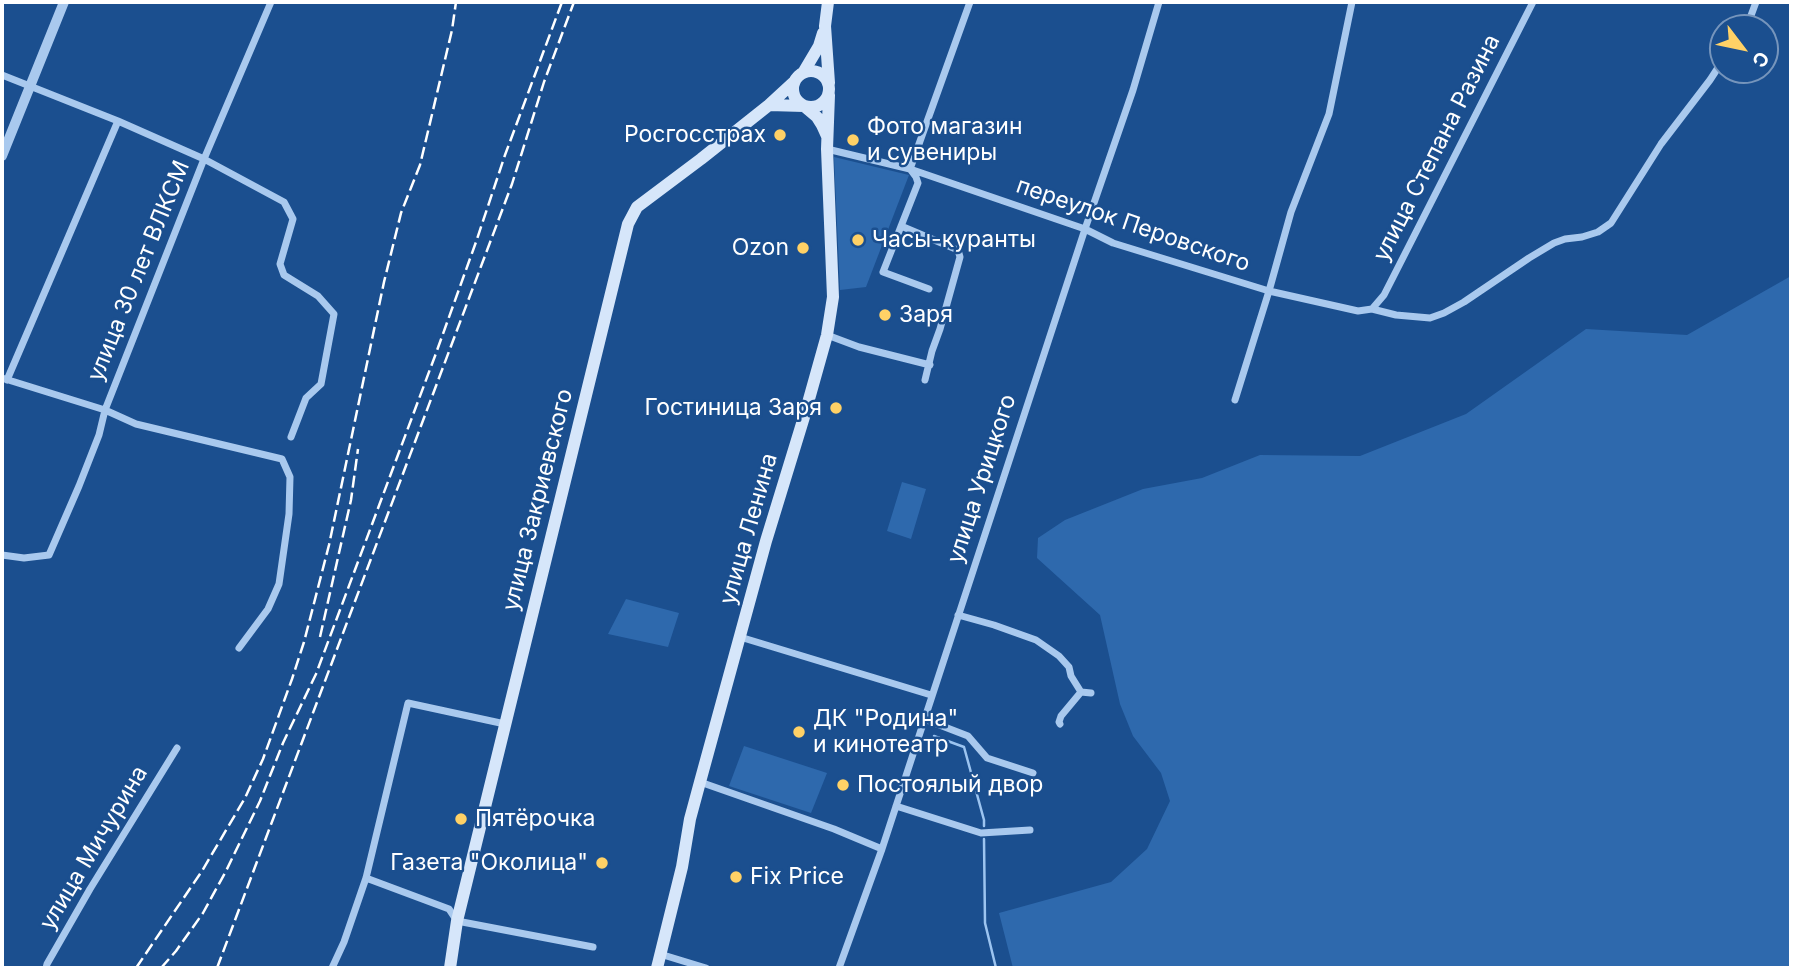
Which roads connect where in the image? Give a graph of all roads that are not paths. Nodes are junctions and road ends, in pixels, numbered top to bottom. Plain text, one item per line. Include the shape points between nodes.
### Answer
1 (64, 2) edge
2 (271, 2) edge
3 (828, 2) edge
4 (970, 2) edge
5 (1159, 2) edge
6 (1352, 2) edge
7 (1534, 2) edge
8 (825, 26) junction
9 (2, 75) edge
10 (799, 77) junction
11 (1709, 81) edge
12 (29, 87) junction
13 (829, 89) junction
14 (769, 105) junction
15 (804, 106) junction
16 (118, 121) junction
17 (827, 149) junction
18 (2, 156) edge
19 (204, 159) junction
20 (910, 169) junction
21 (901, 226) junction
22 (1084, 229) junction
23 (929, 289) dead end
24 (1269, 291) junction
25 (1372, 309) junction
26 (827, 335) junction
27 (930, 365) junction
28 (4, 379) edge
29 (925, 380) dead end
30 (1235, 400) dead end
31 (105, 410) junction
32 (292, 437) dead end
33 (2, 555) edge
34 (958, 615) junction
35 (740, 637) junction
36 (239, 648) dead end
37 (1081, 692) junction
38 (1091, 692) dead end
39 (931, 695) junction
40 (924, 719) junction
41 (505, 724) junction
42 (1060, 724) dead end
43 (177, 748) dead end
44 (1033, 773) dead end
45 (700, 782) junction
46 (896, 806) junction
47 (1030, 830) dead end
48 (882, 849) junction
49 (366, 878) junction
50 (457, 921) junction
51 (593, 947) dead end
52 (660, 954) junction
53 (46, 968) edge
54 (332, 968) edge
55 (450, 968) edge
56 (657, 968) edge
57 (706, 968) edge
58 (839, 968) edge

1 - 12 street
2 - 19 street, улица 30 лет ВЛКСМ
3 - 8 main road, улица Ленина
4 - 20 street
5 - 22 street, улица Урицкого
6 - 24 street via 1329,114 1292,212
7 - 25 street, улица Степана Разина via 1384,295
8 - 10 main road, улица Закриевского via 819,46
8 - 13 main road, улица Ленина
9 - 12 street
10 - 13 main road via 821,73
10 - 14 main road, улица Закриевского
10 - 15 main road via 793,93
11 - 25 street, переулок Перовского via 1661,144 1611,223 1598,232 1554,243 1464,302 1430,318
12 - 16 street
12 - 18 street
13 - 15 main road via 822,104
13 - 17 main road, улица Ленина
14 - 15 main road
14 - 41 main road, улица Закриевского via 637,207 628,224
15 - 17 main road via 822,125
16 - 19 street
16 - 28 street
17 - 20 street, переулок Перовского
17 - 26 main road, улица Ленина via 833,297
19 - 31 street, улица 30 лет ВЛКСМ
19 - 32 street via 284,202 293,219 281,264 284,275 318,296 334,314 321,384 306,398
20 - 21 street via 918,183
20 - 22 street, переулок Перовского
21 - 23 street via 883,272
21 - 27 street via 958,250 960,257
22 - 24 street, переулок Перовского via 1113,243
22 - 34 street, улица Урицкого
24 - 25 street, переулок Перовского via 1358,311
24 - 30 street
26 - 27 street
26 - 35 main road, улица Ленина
27 - 29 street
28 - 31 street
31 - 33 street, улица 30 лет ВЛКСМ via 49,555
31 - 36 street via 136,424 282,459 290,477 279,584 268,609
34 - 37 street via 1036,640 1069,667
34 - 39 street, улица Урицкого
35 - 39 street
35 - 45 main road, улица Ленина
37 - 38 street
37 - 42 street via 1061,716
39 - 40 street, улица Урицкого
40 - 44 street via 968,736 987,758
40 - 46 street, улица Урицкого
41 - 49 street via 408,703
41 - 50 main road, улица Закриевского
43 - 53 street, улица Мичурина
45 - 48 street
45 - 52 main road, улица Ленина
46 - 47 street via 981,833
46 - 48 street, улица Урицкого
48 - 58 street, улица Урицкого
49 - 50 street via 449,909
49 - 54 street
50 - 51 street
50 - 55 main road, улица Закриевского
52 - 56 main road, улица Ленина
52 - 57 street

